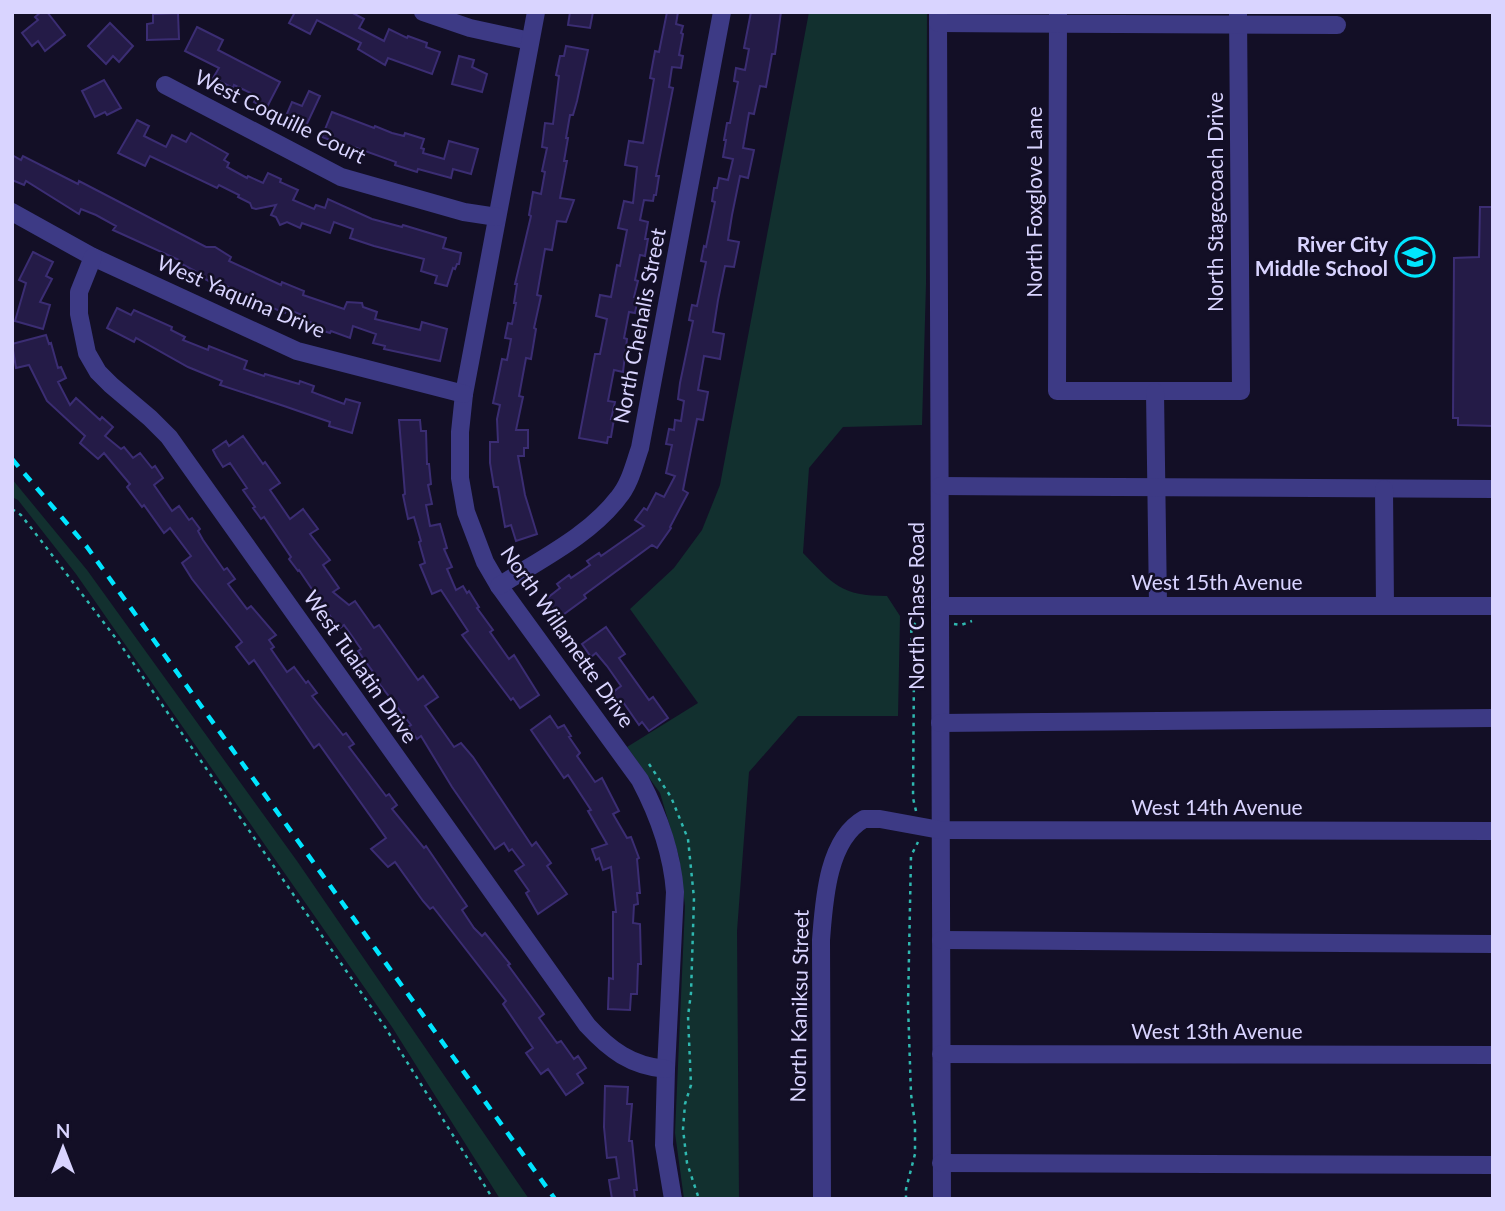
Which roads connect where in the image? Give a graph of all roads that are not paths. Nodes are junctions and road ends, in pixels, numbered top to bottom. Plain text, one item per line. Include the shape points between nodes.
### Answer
1 (423, 12) edge
2 (536, 12) edge
3 (722, 12) edge
4 (938, 18) edge
5 (1058, 18) edge
6 (1238, 18) edge
7 (1337, 25) dead end
8 (530, 41) junction
9 (165, 85) dead end
10 (12, 212) edge
11 (497, 217) junction
12 (93, 257) junction
13 (1155, 392) junction
14 (464, 394) junction
15 (940, 486) junction
16 (1157, 487) junction
17 (1384, 489) junction
18 (1493, 489) edge
19 (499, 586) junction
20 (1158, 605) junction
21 (941, 606) junction
22 (1385, 606) junction
23 (1493, 606) edge
24 (1493, 718) edge
25 (940, 723) junction
26 (940, 830) junction
27 (1493, 831) edge
28 (941, 940) junction
29 (1493, 944) edge
30 (941, 1054) junction
31 (1493, 1055) edge
32 (666, 1069) junction
33 (942, 1163) junction
34 (1493, 1165) edge
35 (673, 1199) edge
36 (822, 1199) edge
37 (942, 1199) edge

1 - 8 street
2 - 8 street, North Willamette Drive
3 - 19 street, North Chehalis Street via 640,448 628,483 576,536
4 - 5 street
4 - 15 street, North Chase Road
5 - 6 street
5 - 13 street, North Foxglove Lane via 1057,391
6 - 7 street
6 - 13 street, North Stagecoach Drive via 1241,391
8 - 11 street, North Willamette Drive
9 - 11 street, West Coquille Court via 341,177
10 - 12 street, West Yaquina Drive
11 - 14 street, North Willamette Drive
12 - 14 street, West Yaquina Drive via 297,351
12 - 32 street, West Tualatin Drive via 79,292 79,314 87,353 98,372 169,438 587,1026 626,1059
13 - 16 street
14 - 19 street, North Willamette Drive via 460,462 466,512
15 - 16 street
15 - 21 street, North Chase Road
16 - 17 street
16 - 20 street
17 - 18 street
17 - 22 street
19 - 32 street, North Willamette Drive via 640,780 660,822 676,892
20 - 21 street, West 15th Avenue
20 - 22 street, West 15th Avenue
21 - 25 street, North Chase Road
22 - 23 street, West 15th Avenue
24 - 25 street
25 - 26 street, North Chase Road
26 - 27 street, West 14th Avenue
26 - 28 street, North Chase Road
26 - 36 street, North Kaniksu Street via 871,818 859,822 846,837 834,861 821,940
28 - 29 street
28 - 30 street, North Chase Road
30 - 31 street, West 13th Avenue
30 - 33 street, North Chase Road
32 - 35 street, North Willamette Drive via 664,1145
33 - 34 street
33 - 37 street, North Chase Road

